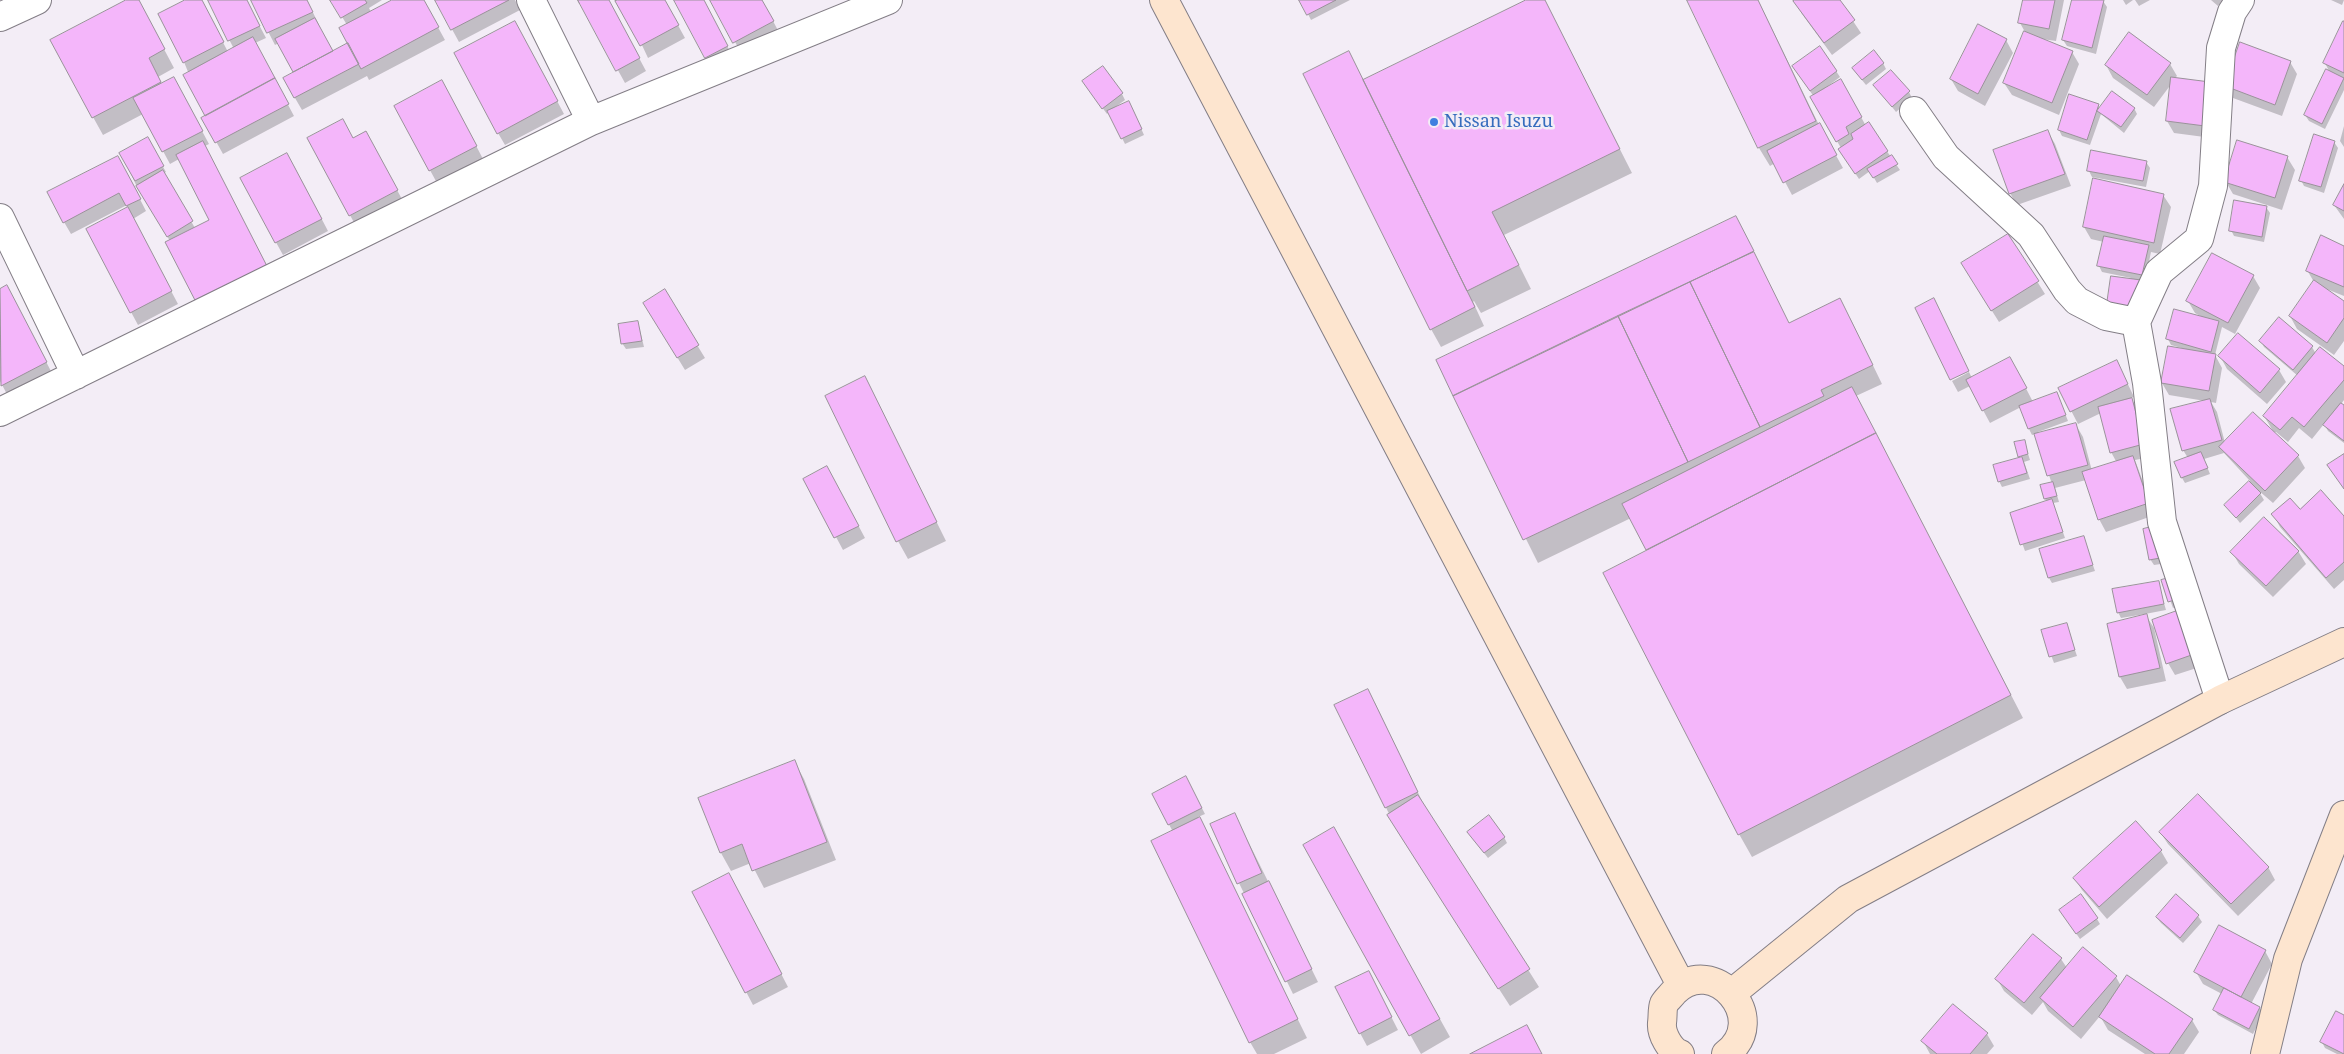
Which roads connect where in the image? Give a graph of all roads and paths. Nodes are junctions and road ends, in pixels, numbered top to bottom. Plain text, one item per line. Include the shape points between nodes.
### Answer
1 (38, 0) edge
2 (531, 0) edge
3 (888, 0) edge
4 (1164, 0) edge
5 (2240, 0) edge
6 (0, 17) edge
7 (1914, 111) dead end
8 (591, 120) junction
9 (0, 218) edge
10 (2136, 322) junction
11 (76, 375) junction
12 (0, 412) edge
13 (2344, 642) edge
14 (2220, 700) junction
15 (2344, 815) edge
16 (1681, 985) junction
17 (1732, 993) junction
18 (1680, 1054) edge
19 (1726, 1054) edge
20 (2265, 1054) edge

1 - 6 street
2 - 8 street
3 - 8 street
4 - 16 street
5 - 10 street via 2232,12 2221,48 2213,186 2199,239 2159,272
7 - 10 street via 1946,157 2031,235 2077,301 2106,316
8 - 11 street
9 - 11 street
10 - 14 street via 2147,383 2162,522
11 - 12 street
13 - 14 street
14 - 17 street via 1848,899
15 - 20 street via 2288,959
16 - 17 street via 1694,980 1708,980
16 - 18 street via 1664,1003 1662,1028 1673,1051
17 - 19 street via 1741,1008 1743,1024 1738,1040

